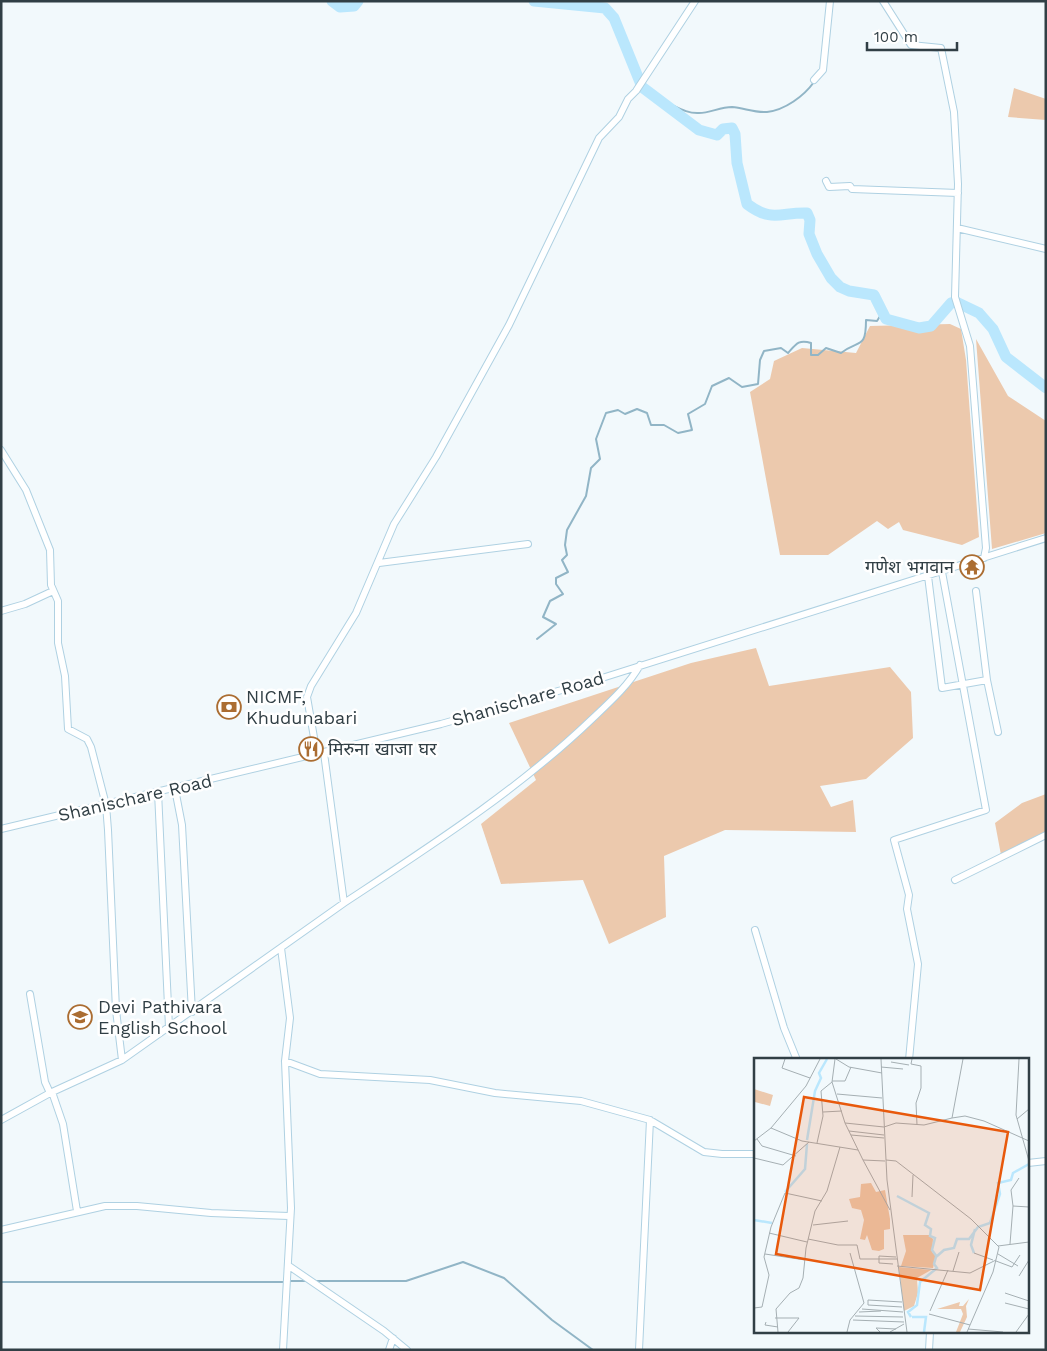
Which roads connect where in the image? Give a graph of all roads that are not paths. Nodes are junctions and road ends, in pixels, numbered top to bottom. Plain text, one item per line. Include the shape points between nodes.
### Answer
1 (695, 1) edge
2 (830, 1) edge
3 (883, 1) edge
4 (814, 80) dead end
5 (826, 181) dead end
6 (958, 193) junction
7 (957, 228) junction
8 (1046, 249) edge
9 (1, 450) edge
10 (1046, 538) edge
11 (528, 544) dead end
12 (984, 558) junction
13 (379, 563) junction
14 (942, 572) junction
15 (928, 576) junction
16 (54, 591) junction
17 (976, 591) dead end
18 (1, 611) edge
19 (640, 665) junction
20 (987, 680) junction
21 (962, 685) junction
22 (998, 732) dead end
23 (324, 753) junction
24 (317, 755) junction
25 (175, 789) junction
26 (158, 792) junction
27 (106, 805) junction
28 (1, 829) edge
29 (1046, 835) edge
30 (955, 880) dead end
31 (344, 902) junction
32 (755, 930) dead end
33 (281, 948) junction
34 (30, 994) dead end
35 (192, 1012) junction
36 (169, 1027) junction
37 (796, 1058) edge
38 (909, 1058) edge
39 (122, 1060) junction
40 (285, 1062) junction
41 (51, 1092) junction
42 (1, 1120) edge
43 (650, 1120) junction
44 (754, 1154) edge
45 (1046, 1161) edge
46 (1030, 1164) edge
47 (77, 1211) junction
48 (289, 1216) junction
49 (1, 1230) edge
50 (289, 1266) junction
51 (930, 1334) edge
52 (393, 1338) junction
53 (283, 1350) edge
54 (389, 1350) edge
55 (407, 1350) edge
56 (638, 1350) edge
57 (929, 1350) edge

1 - 13 street via 619,117 599,138 509,325 436,457 394,524
2 - 4 street via 823,70
3 - 6 street via 911,45 941,48 954,112
5 - 6 street via 828,187
6 - 7 street
7 - 8 street
7 - 12 street via 955,297 970,346 986,548
9 - 16 street via 26,490 50,550
10 - 12 street, Shanischare Road
11 - 13 street
12 - 14 street, Shanischare Road
13 - 24 street via 356,613 311,686 308,697
14 - 15 street, Shanischare Road
14 - 21 street
15 - 19 street, Shanischare Road
15 - 21 street via 942,688
16 - 18 street
16 - 27 street via 58,601 58,643 65,676 68,729 87,739 91,746
17 - 20 street
19 - 23 street, Shanischare Road via 451,722
19 - 31 street via 561,748 471,816
20 - 21 street
20 - 22 street
21 - 38 street via 986,810 894,840 910,895 907,909 918,964
23 - 24 street, Shanischare Road
23 - 31 street
24 - 25 street, Shanischare Road
25 - 26 street, Shanischare Road
25 - 35 street via 182,825
26 - 27 street, Shanischare Road
26 - 36 street
27 - 28 street, Shanischare Road
27 - 39 street via 116,1010
29 - 30 street
31 - 33 street
32 - 37 street
33 - 35 street
33 - 40 street via 290,1018
34 - 41 street via 45,1082
35 - 36 street
36 - 39 street
39 - 41 street
40 - 43 street via 320,1074 430,1080 495,1093 581,1101
40 - 48 street
41 - 42 street
41 - 47 street via 63,1124
43 - 44 street via 704,1152
43 - 56 street
45 - 46 street
47 - 48 street via 105,1206 137,1206
47 - 49 street
48 - 50 street
50 - 52 street
50 - 53 street
51 - 57 street
52 - 54 street
52 - 55 street

